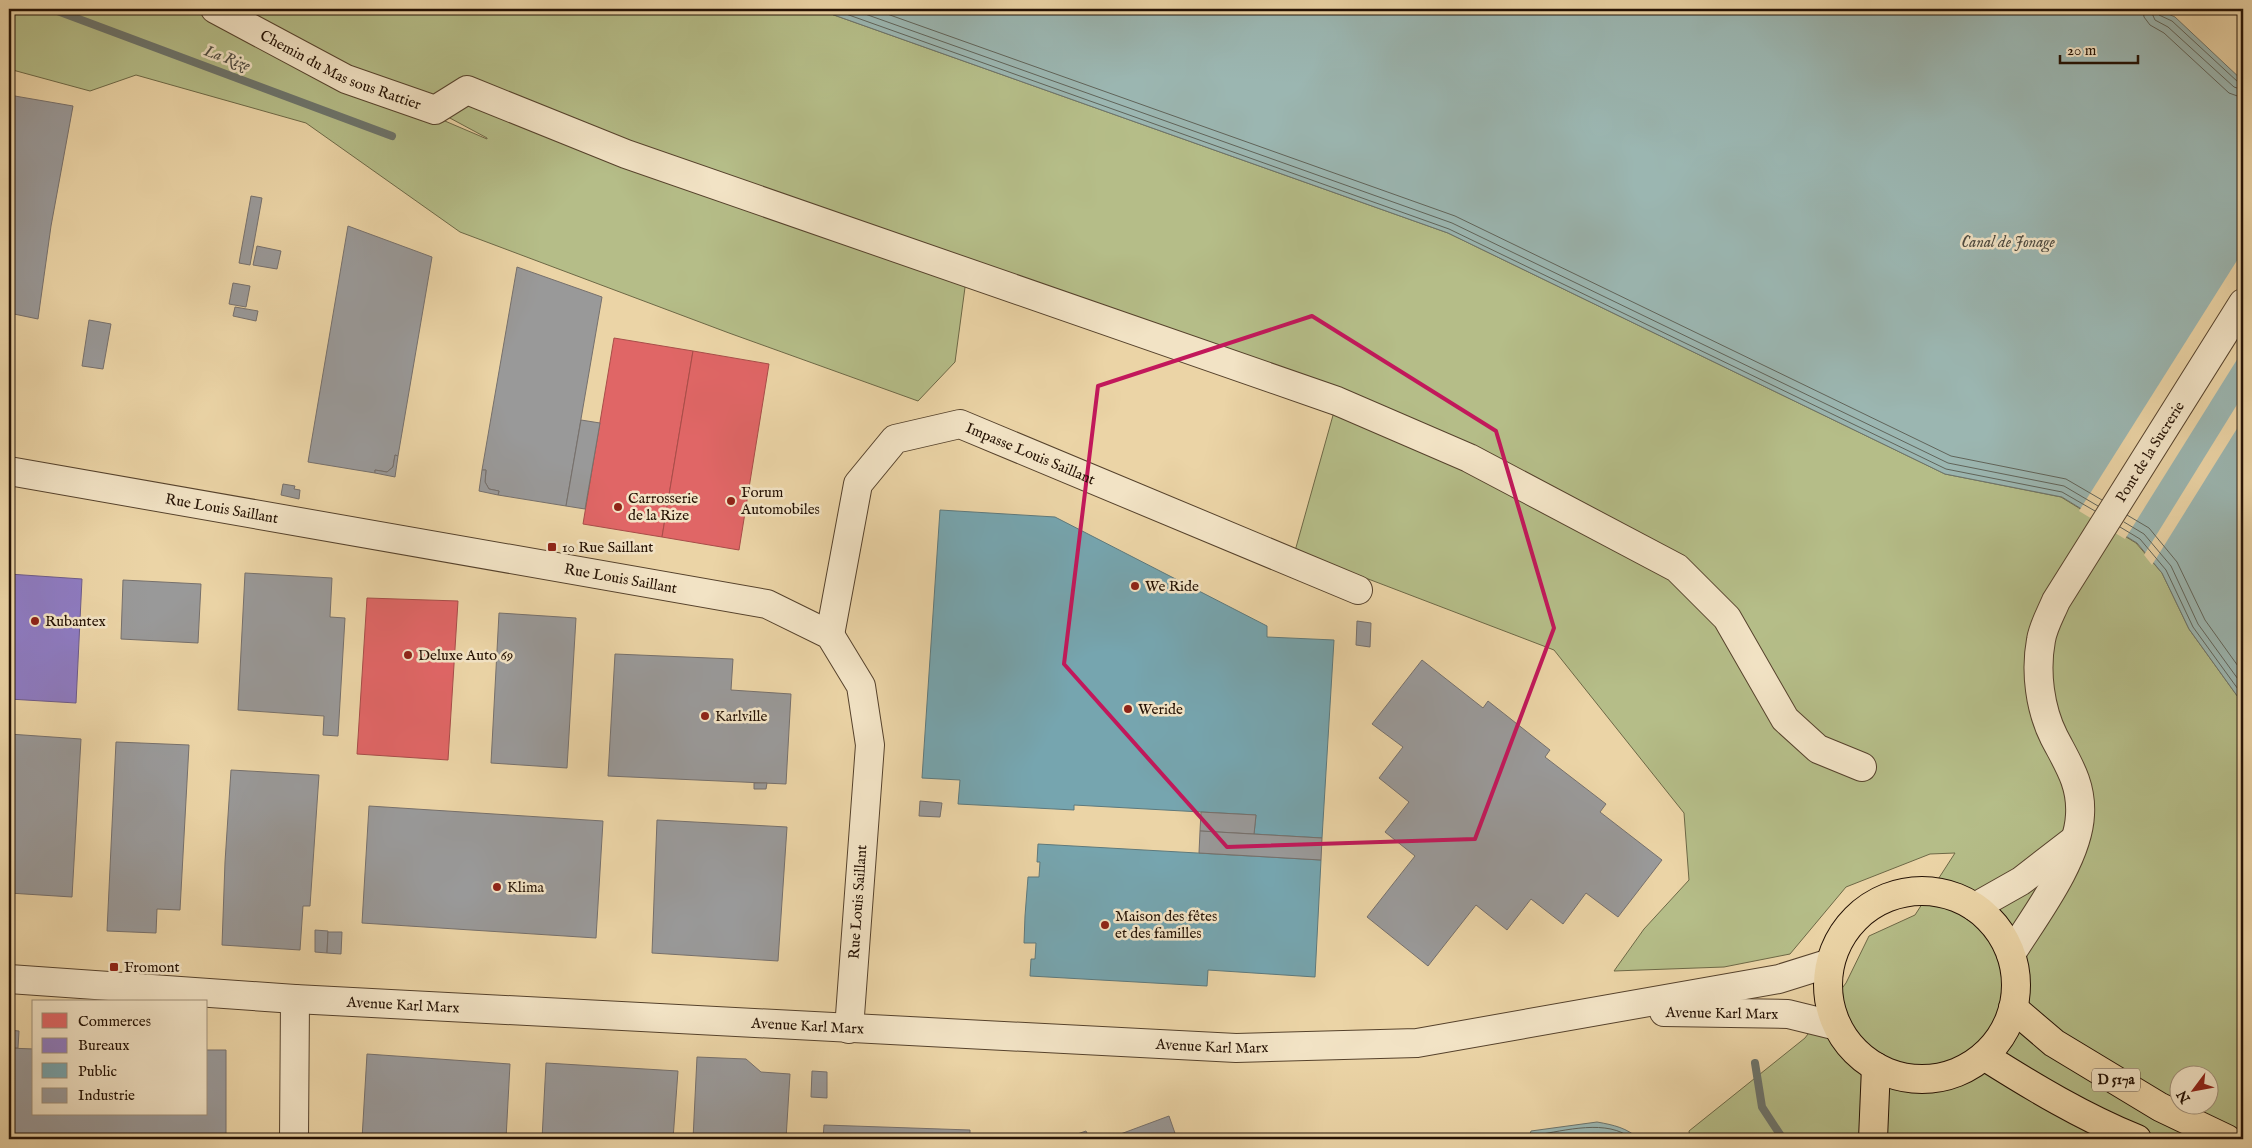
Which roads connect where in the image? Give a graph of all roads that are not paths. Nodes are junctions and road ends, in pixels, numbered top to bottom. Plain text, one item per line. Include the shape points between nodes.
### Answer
1 (215, 9) edge
2 (2243, 303) edge
3 (9, 471) edge
4 (1358, 590) dead end
5 (830, 635) junction
6 (1862, 768) dead end
7 (2074, 840) junction
8 (1974, 907) junction
9 (2011, 954) junction
10 (1830, 963) junction
11 (9, 979) edge
12 (295, 999) junction
13 (2013, 1008) junction
14 (1605, 1011) junction
15 (1837, 1026) junction
16 (849, 1029) junction
17 (1984, 1056) junction
18 (1876, 1068) junction
19 (294, 1139) edge
20 (1873, 1139) edge
21 (2137, 1139) edge
22 (2227, 1139) edge

1 - 6 street, Chemin du Mas sous Rattier via 346,79 436,110 467,90 626,154 1337,401 1469,458 1677,568 1727,618 1785,719 1818,749
2 - 7 street, Pont de la Sucrerie via 2056,601 2041,639 2039,670 2042,700 2053,734 2080,790 2080,817
3 - 5 street, Rue Louis Saillant via 767,604
4 - 5 street, Impasse Louis Saillant via 960,424 895,439 858,484
5 - 16 street, Rue Louis Saillant via 861,686 870,745
7 - 8 street via 2021,881
7 - 9 street, Pont de la Sucrerie via 2060,876
8 - 9 main road via 1996,928
8 - 10 main road via 1958,898 1932,892 1905,892 1887,897 1871,905 1845,930
9 - 13 main road via 2016,981
10 - 14 street, Avenue Karl Marx via 1779,979
10 - 15 main road via 1828,991
11 - 12 street, Avenue Karl Marx
12 - 16 street, Avenue Karl Marx
12 - 19 street
13 - 17 main road via 2007,1026
13 - 22 main road, D 517a via 2062,1048 2160,1107
14 - 15 street, Avenue Karl Marx via 1788,1014
14 - 16 street, Avenue Karl Marx via 1418,1043 1236,1048
15 - 18 main road via 1847,1042
17 - 18 main road via 1960,1071 1926,1079
17 - 21 main road via 2033,1087
18 - 20 main road

